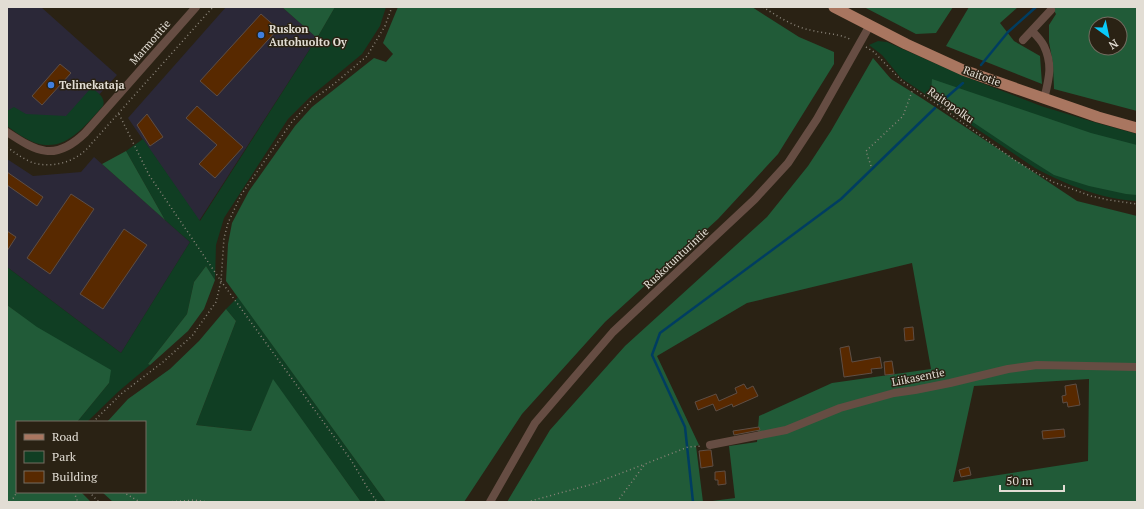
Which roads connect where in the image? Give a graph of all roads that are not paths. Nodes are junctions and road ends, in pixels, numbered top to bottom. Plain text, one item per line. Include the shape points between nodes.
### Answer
1 (834, 7) edge
2 (192, 8) edge
3 (1051, 10) dead end
4 (870, 25) junction
5 (1032, 31) junction
6 (1023, 40) dead end
7 (1044, 99) junction
8 (1137, 128) edge
9 (7, 132) edge
10 (1137, 367) edge
11 (710, 445) road end
12 (490, 502) edge

1 - 4 main road, Raitotie
2 - 9 street, Marmoritie via 75,142 64,149 42,151
3 - 5 street
4 - 7 main road, Raitotie via 962,70
4 - 12 street, Ruskotunturintie via 817,119 788,163 755,199 608,338 535,423
5 - 6 street
5 - 7 street via 1044,45 1050,62 1050,75
7 - 8 main road, Raitotie
10 - 11 street, Liikasentie via 1037,365 1008,369 894,393 840,408 786,430

